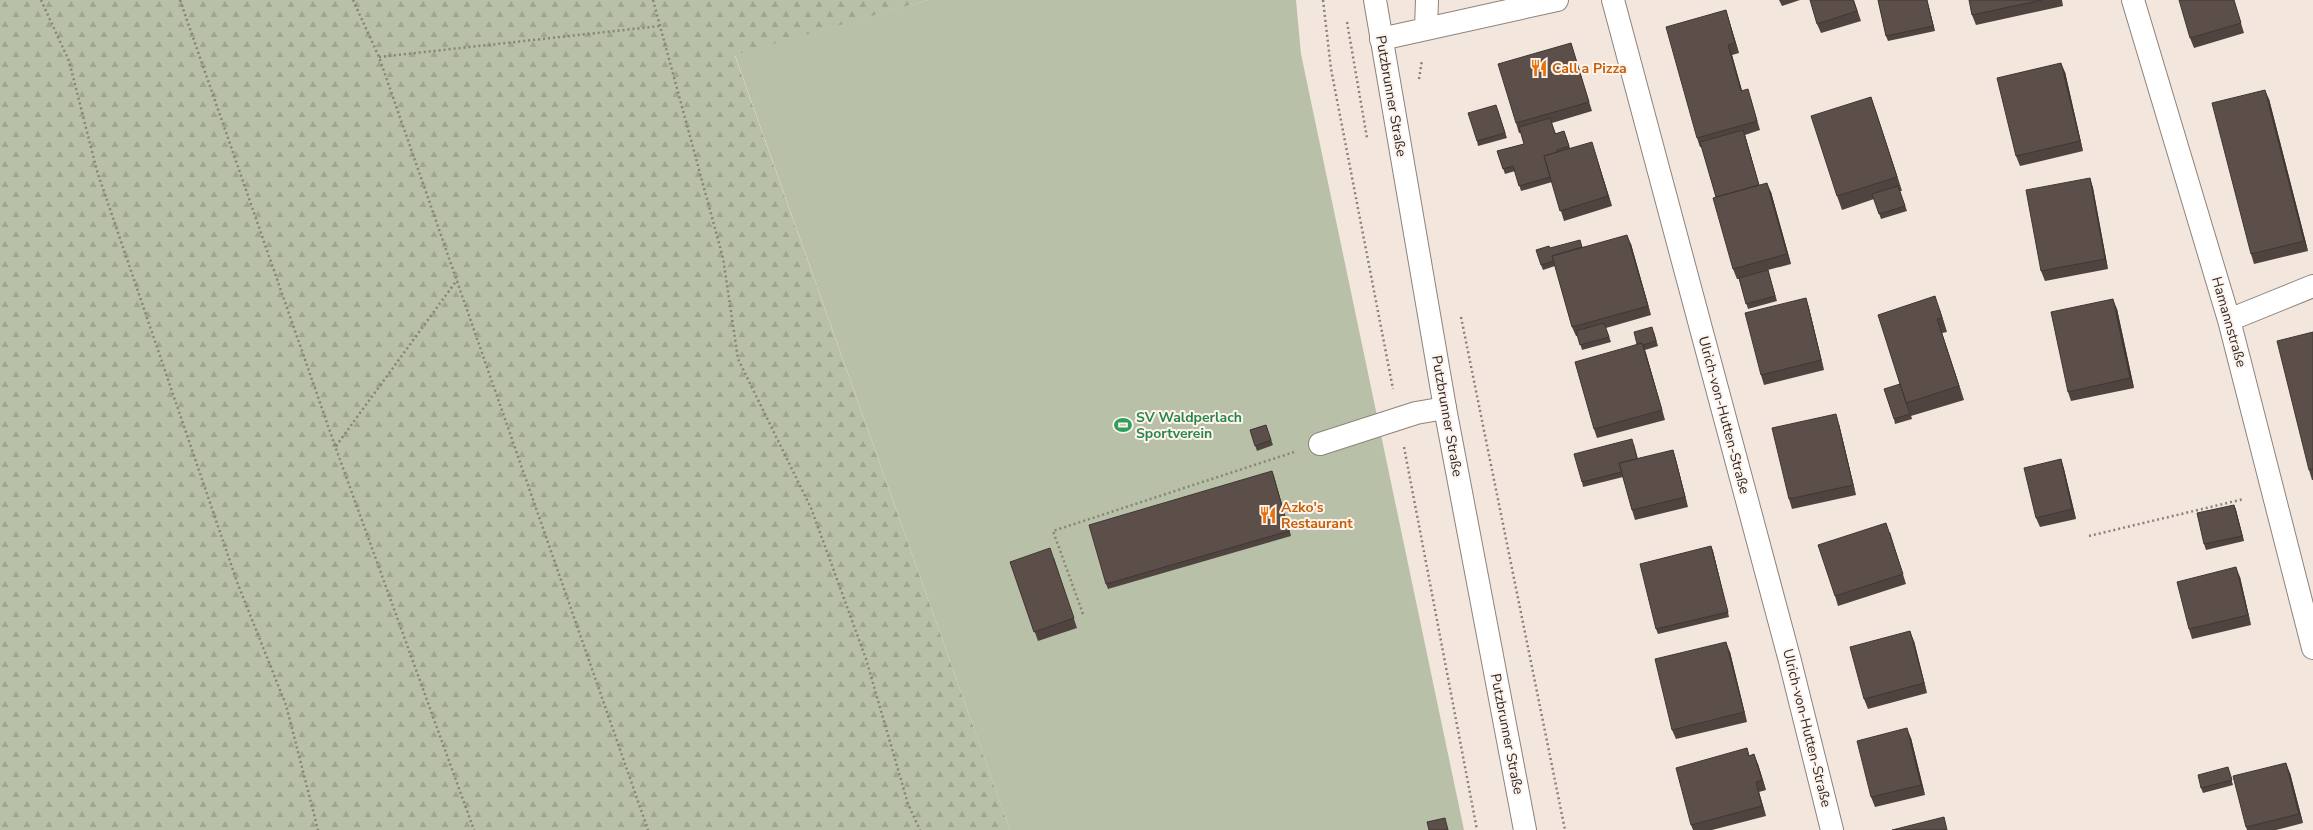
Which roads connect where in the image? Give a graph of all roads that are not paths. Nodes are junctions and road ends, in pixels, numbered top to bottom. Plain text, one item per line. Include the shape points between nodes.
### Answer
1 (1375, 0) edge
2 (1427, 0) edge
3 (1556, 0) edge
4 (1613, 0) edge
5 (2133, 0) edge
6 (1426, 29) junction
7 (1381, 39) junction
8 (2313, 286) edge
9 (2229, 320) junction
10 (1445, 408) junction
11 (1320, 444) road end
12 (2313, 648) edge
13 (1525, 830) edge
14 (1832, 830) edge

1 - 7 street, Putzbrunner Straße
2 - 6 street
3 - 6 street
4 - 14 street, Ulrich-von-Hutten-Straße via 1790,661
5 - 9 street, Hamannstraße
6 - 7 street
7 - 10 street, Putzbrunner Straße
8 - 9 street
9 - 12 street, Hamannstraße
10 - 11 street via 1416,414
10 - 13 street, Putzbrunner Straße

